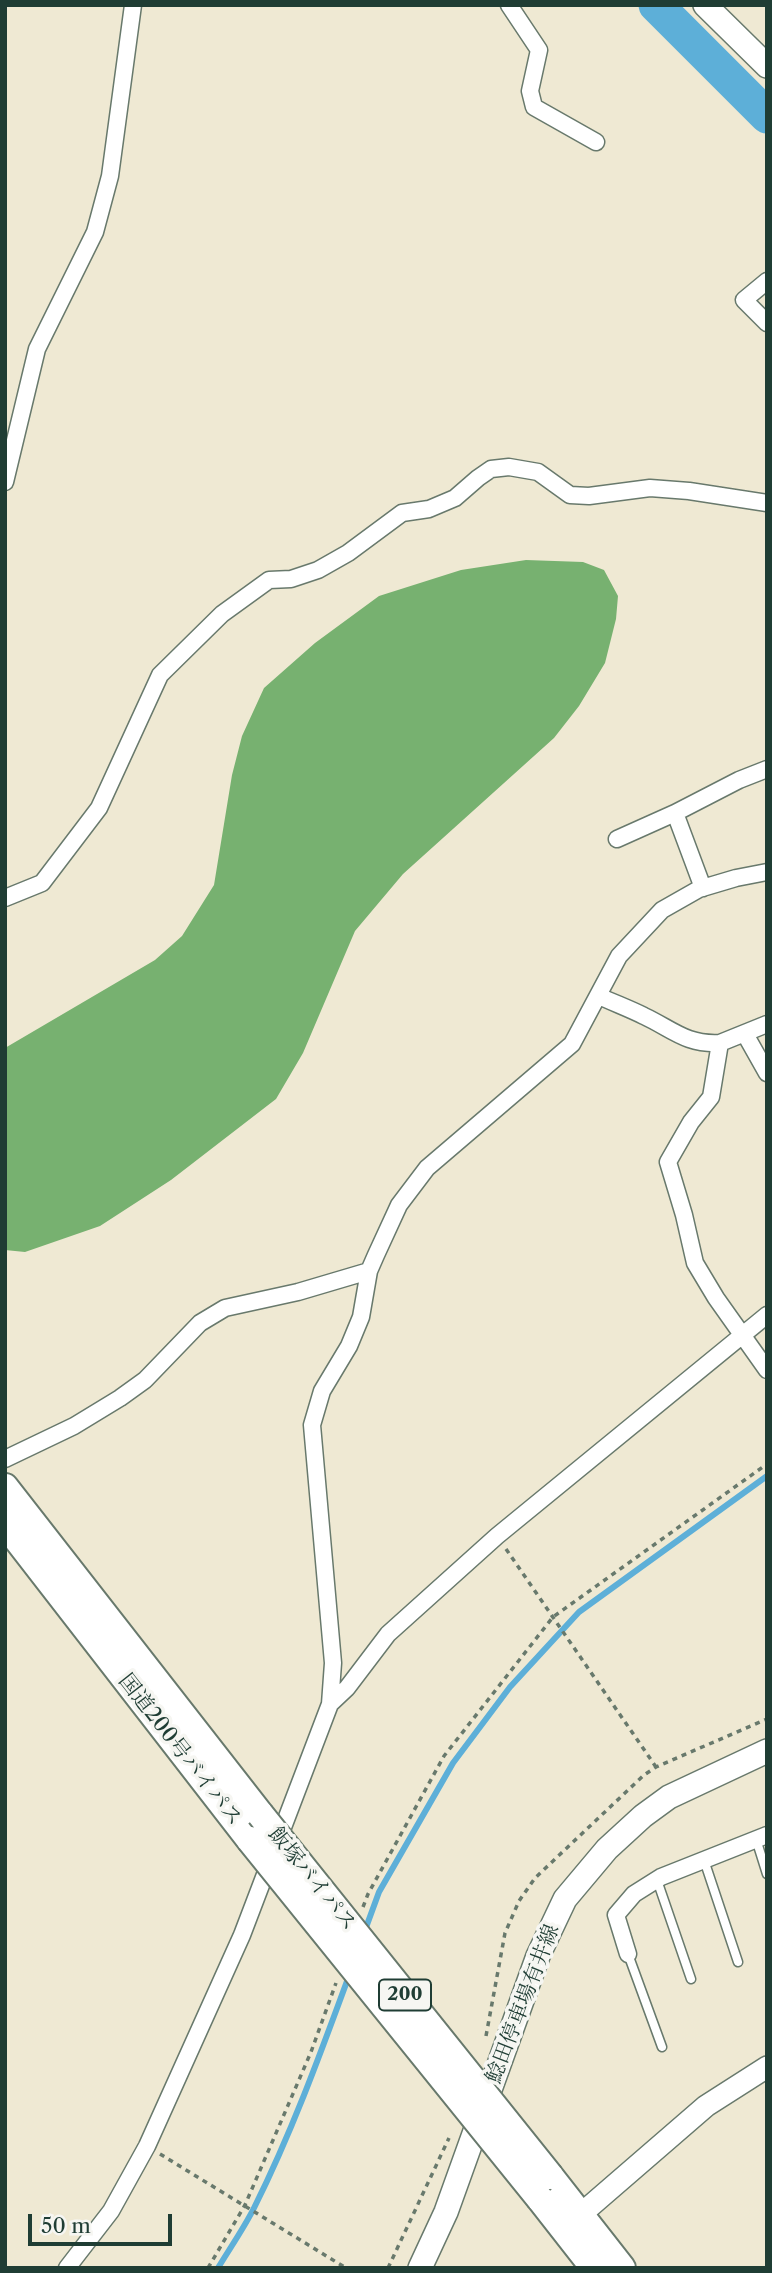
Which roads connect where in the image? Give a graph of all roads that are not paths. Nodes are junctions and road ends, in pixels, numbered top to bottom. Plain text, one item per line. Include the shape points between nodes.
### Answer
1 (133, 5) edge
2 (509, 5) edge
3 (705, 5) edge
4 (767, 66) edge
5 (596, 142) dead end
6 (767, 281) edge
7 (767, 323) edge
8 (5, 482) edge
9 (767, 503) edge
10 (767, 769) edge
11 (675, 813) junction
12 (617, 839) dead end
13 (767, 872) edge
14 (703, 888) junction
15 (5, 898) edge
16 (599, 996) junction
17 (767, 1024) edge
18 (745, 1034) junction
19 (720, 1043) junction
20 (767, 1073) edge
21 (369, 1271) junction
22 (767, 1315) edge
23 (741, 1334) junction
24 (767, 1370) edge
25 (10, 1457) edge
26 (5, 1487) edge
27 (5, 1524) edge
28 (330, 1704) junction
29 (767, 1751) edge
30 (762, 1837) edge
31 (704, 1860) junction
32 (767, 1874) edge
33 (657, 1880) junction
34 (628, 1954) joint
35 (738, 1962) dead end
36 (691, 1979) dead end
37 (662, 2047) dead end
38 (767, 2067) edge
39 (545, 2188) junction
40 (580, 2215) junction
41 (68, 2268) edge
42 (420, 2268) edge
43 (594, 2268) edge
44 (622, 2268) edge

1 - 8 street via 110,176 95,232 37,349
2 - 5 street via 538,50 530,91 534,107
3 - 4 main road
6 - 7 street via 744,300
9 - 15 street via 650,488 570,495 538,472 491,469 455,498 429,509 402,513 318,570 269,580 222,614 160,675 99,808 42,883
10 - 11 street
11 - 12 street
11 - 14 street
13 - 14 street
14 - 16 street via 662,910 619,956
16 - 19 street via 676,1035 704,1044
16 - 21 street via 572,1044 427,1168 400,1205
17 - 18 street
18 - 19 street
18 - 20 street
19 - 23 street via 711,1097 668,1162 695,1262
21 - 25 street via 225,1308 200,1323 145,1380 120,1398
21 - 28 street via 361,1317 322,1391 312,1425 333,1663
22 - 23 street
23 - 24 street
23 - 28 street via 497,1536 388,1634
26 - 39 highway, 飯塚バイパス / 200, bridge
27 - 39 highway, 国道200号バイパス / 200, bridge via 250,1840
28 - 41 street via 242,1935 147,2146 111,2211
29 - 42 main road, 鯰田停車場有井線 via 669,1797 643,1816 607,1849 565,1899 538,1956 446,2212
30 - 31 street
30 - 32 lane
31 - 33 street
31 - 35 lane
33 - 34 street via 634,1894 616,1915
33 - 36 lane
34 - 37 lane
38 - 40 street via 706,2106
39 - 40 highway, 飯塚バイパス / 200
39 - 43 highway, 国道200号バイパス / 200
40 - 44 highway, 飯塚バイパス / 200

